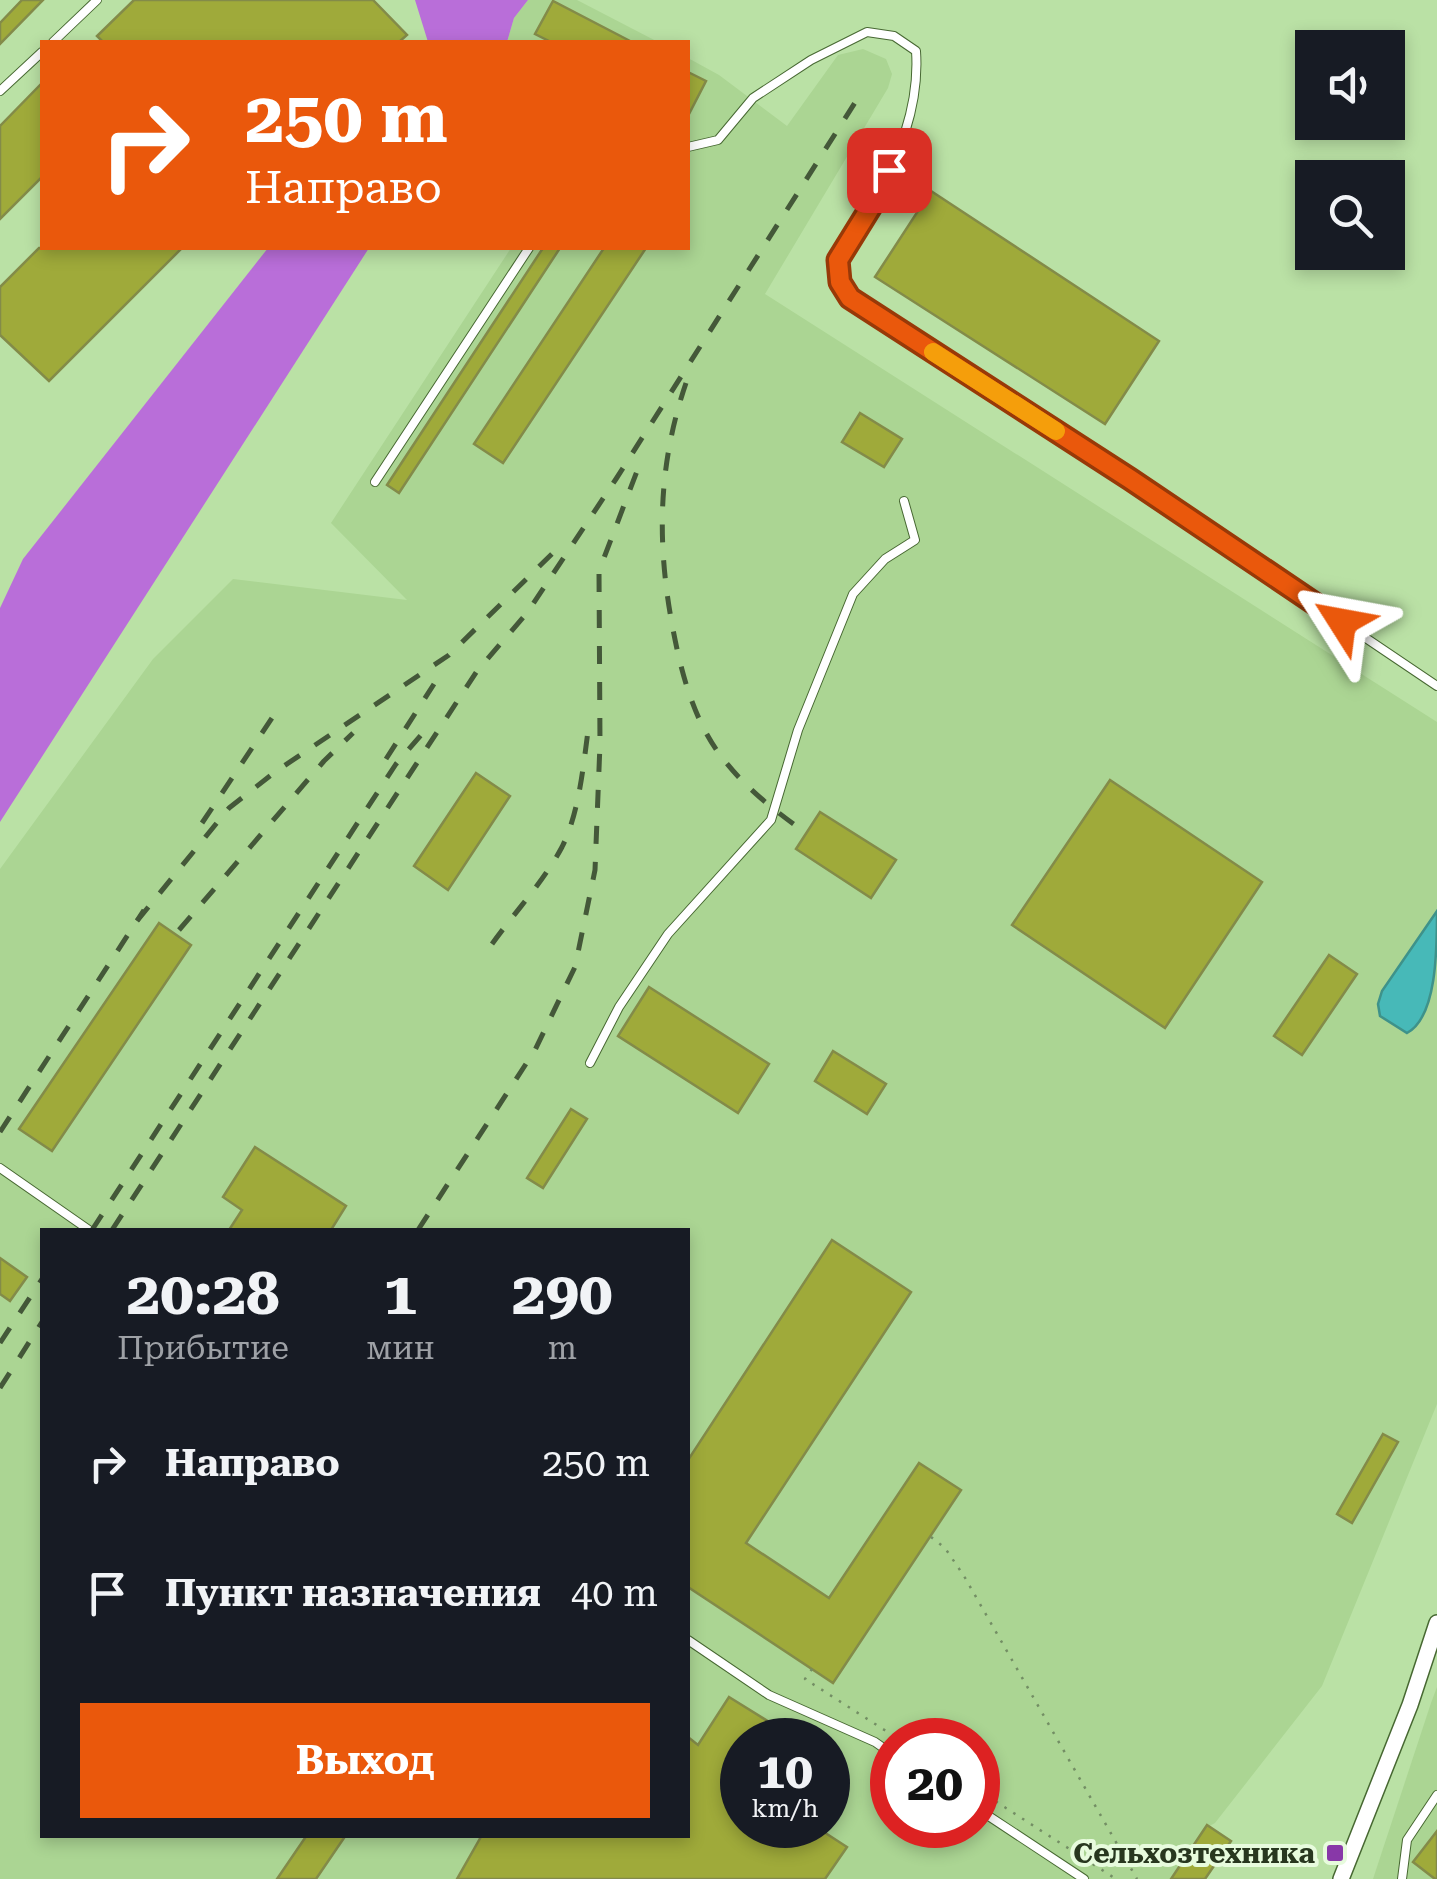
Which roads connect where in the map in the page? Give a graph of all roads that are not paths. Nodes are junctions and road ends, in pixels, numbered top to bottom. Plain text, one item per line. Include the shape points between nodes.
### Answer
1 (97, 0) edge
2 (55, 40) edge
3 (40, 54) edge
4 (0, 92) edge
5 (690, 146) edge
6 (527, 250) edge
7 (374, 482) dead end
8 (904, 500) dead end
9 (1437, 686) edge
10 (590, 1063) dead end
11 (0, 1168) edge
12 (86, 1228) edge
13 (1437, 1623) edge
14 (690, 1641) edge
15 (870, 1740) edge
16 (1437, 1795) edge
17 (1000, 1824) edge
18 (1084, 1879) edge
19 (1342, 1879) edge
20 (1402, 1879) edge

1 - 2 lane
3 - 4 lane
5 - 9 lane via 718,140 753,98 868,32 894,36 916,51 918,80 906,135 838,260 850,298
6 - 7 lane
8 - 10 lane via 915,540 885,559 852,594 771,820 668,934
11 - 12 lane
13 - 19 street
14 - 15 lane via 769,1694
16 - 20 lane via 1406,1840
17 - 18 lane

